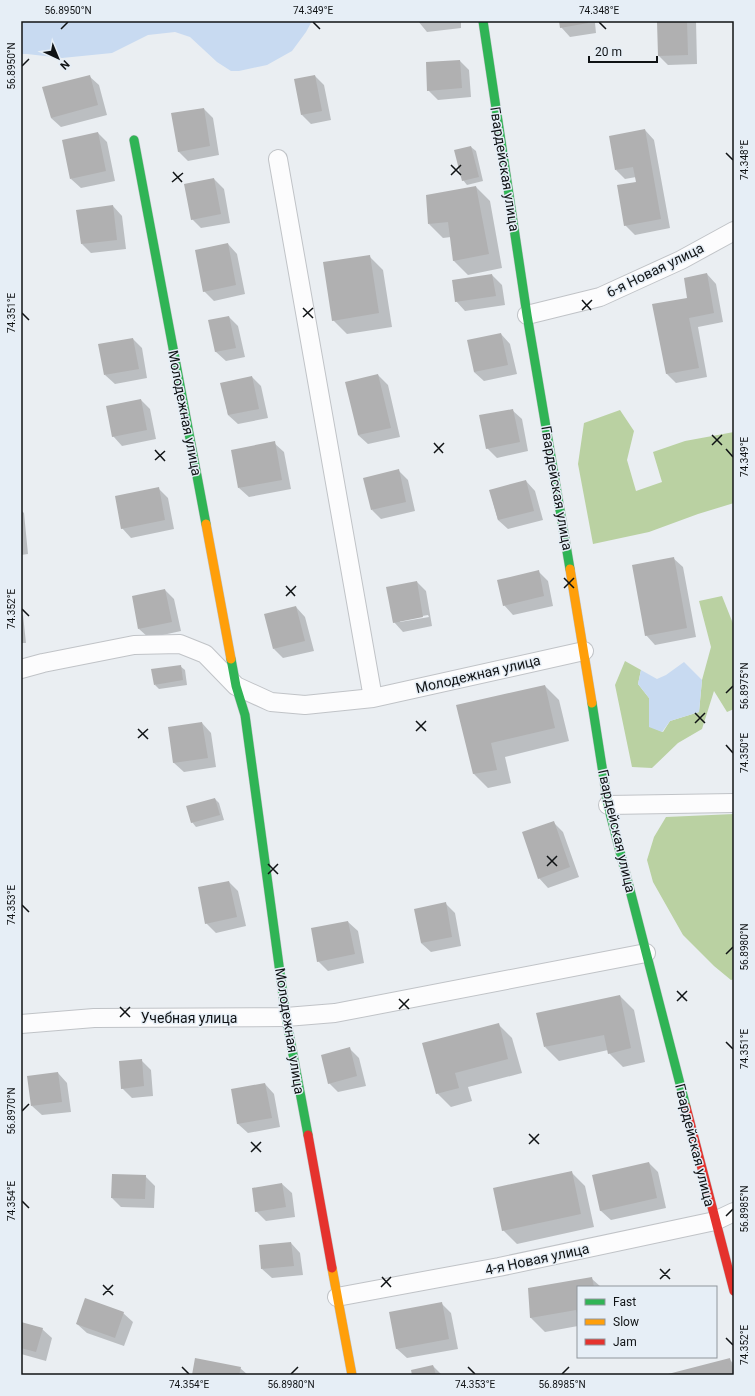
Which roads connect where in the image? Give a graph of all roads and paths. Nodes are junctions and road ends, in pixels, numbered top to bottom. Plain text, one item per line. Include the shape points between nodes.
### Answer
1 (483, 21) edge
2 (134, 140) dead end
3 (278, 159) dead end
4 (734, 231) edge
5 (527, 315) junction
6 (584, 651) junction
7 (21, 669) edge
8 (236, 686) junction
9 (373, 698) junction
10 (734, 803) edge
11 (608, 805) junction
12 (646, 953) junction
13 (286, 1017) junction
14 (21, 1024) edge
15 (734, 1212) edge
16 (715, 1221) junction
17 (734, 1291) edge
18 (338, 1297) junction
19 (352, 1375) edge

1 - 5 main road, Гвардейская улица
2 - 8 main road, Молодежная улица
3 - 9 street
4 - 5 street, 6-я Новая улица via 681,260 600,297
5 - 6 main road, Гвардейская улица
6 - 9 street, Молодежная улица
6 - 11 main road, Гвардейская улица
7 - 8 street, Молодежная улица via 134,645 180,644 205,654
8 - 9 street, Молодежная улица via 271,702 305,705
8 - 13 main road, Молодежная улица via 246,715
10 - 11 street
11 - 12 main road, Гвардейская улица
12 - 13 street via 335,1013
12 - 16 main road, Гвардейская улица
13 - 14 street, Учебная улица via 94,1018
13 - 18 main road, Молодежная улица
15 - 16 street, 4-я Новая улица
16 - 17 main road, Гвардейская улица
16 - 18 street, 4-я Новая улица via 499,1267
18 - 19 main road, Молодежная улица

